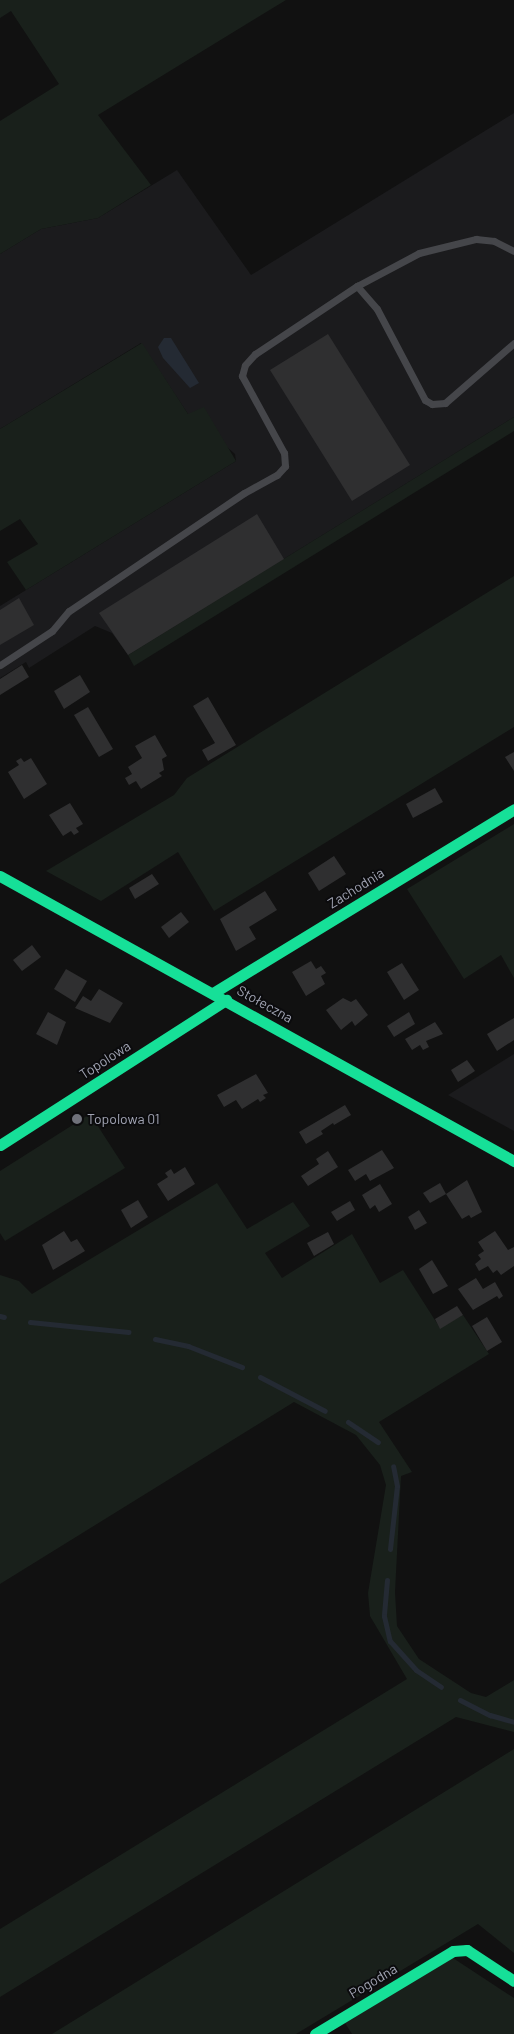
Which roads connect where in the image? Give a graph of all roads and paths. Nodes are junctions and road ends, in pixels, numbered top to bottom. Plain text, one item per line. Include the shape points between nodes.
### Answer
1 (514, 251) edge
2 (357, 286) junction
3 (514, 343) edge
4 (0, 665) edge
5 (514, 808) edge
6 (0, 876) edge
7 (213, 993) junction
8 (226, 1000) junction
9 (0, 1145) edge
10 (514, 1161) edge
11 (514, 1981) edge
12 (315, 2034) edge

1 - 2 lane via 494,241 453,242 419,253
2 - 3 lane via 391,330 425,400 432,404 446,403
2 - 4 lane via 255,354 245,365 242,376 245,383 284,454 285,466 278,475 244,493 69,611 52,631
5 - 7 street, Zachodnia
6 - 7 street, Stołeczna
7 - 8 street, Stołeczna
8 - 9 street, Topolowa
8 - 10 street, Stołeczna
11 - 12 street, Pogodna via 467,1950 446,1954

